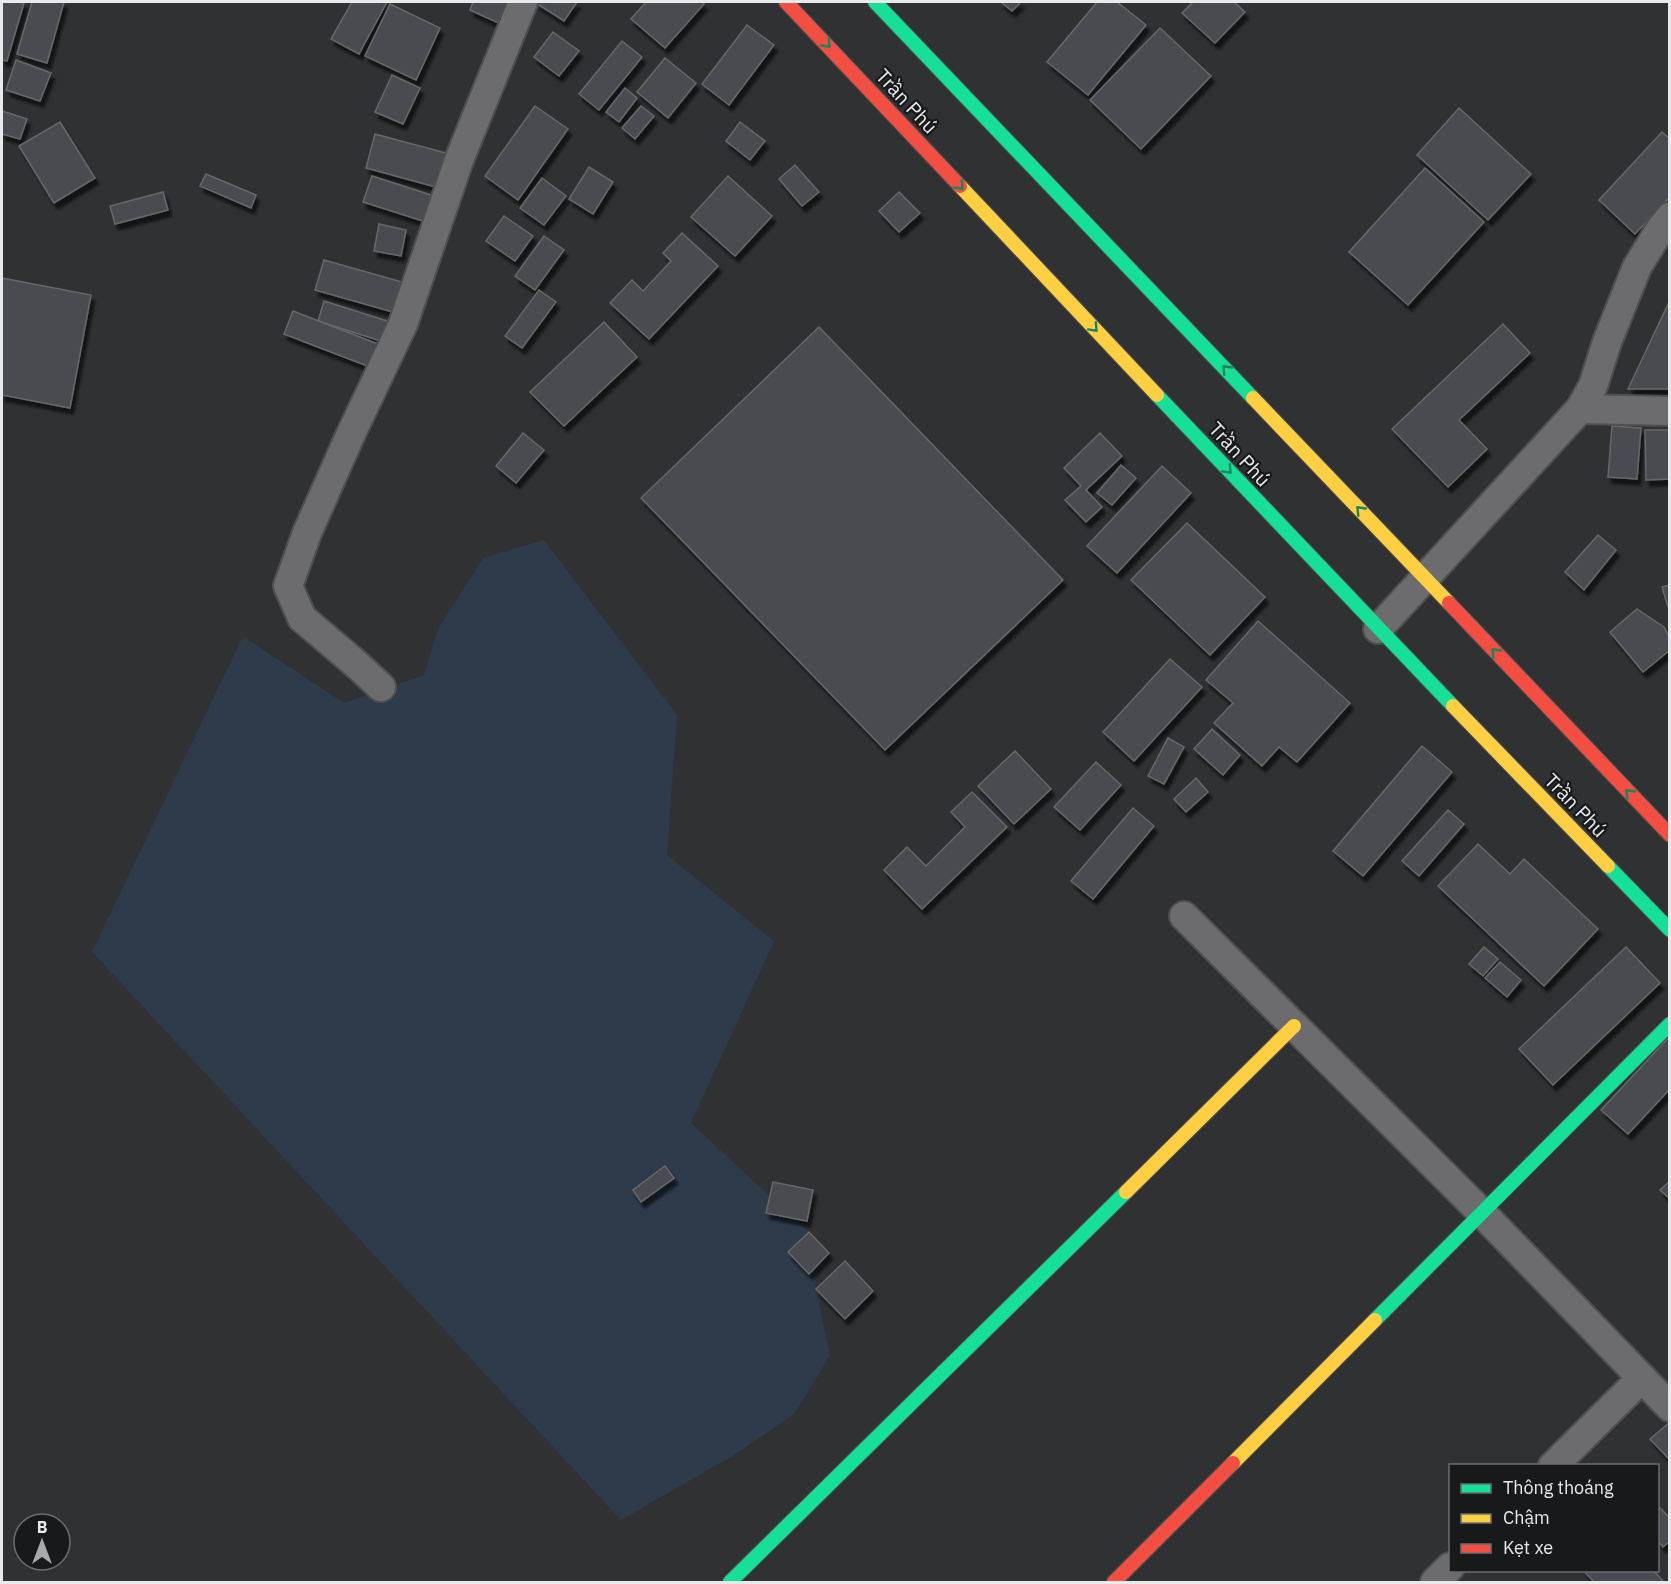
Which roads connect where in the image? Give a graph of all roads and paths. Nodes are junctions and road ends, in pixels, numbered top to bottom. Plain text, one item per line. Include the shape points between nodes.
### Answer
1 (523, 2) edge
2 (786, 2) edge
3 (875, 2) edge
4 (1670, 217) edge
5 (1580, 409) junction
6 (1670, 411) edge
7 (1425, 578) junction
8 (1378, 629) junction
9 (381, 687) dead end
10 (1670, 835) edge
11 (1184, 916) dead end
12 (1670, 930) edge
13 (1670, 1024) edge
14 (1294, 1026) junction
15 (1482, 1213) junction
16 (1642, 1378) junction
17 (1670, 1407) edge
18 (1555, 1464) edge
19 (1449, 1568) edge
20 (730, 1582) edge
21 (1114, 1582) edge
22 (1435, 1582) edge

1 - 9 street via 459,160 403,324 307,533 288,586 302,618
2 -> 8 main road, Trần Phú
7 -> 3 main road
4 - 5 street via 1637,267 1593,386
5 - 6 street
5 - 7 street
7 - 8 street
10 -> 7 main road
8 - 12 main road, Trần Phú
11 - 14 street
13 - 15 main road
14 - 15 street
14 - 20 main road
15 - 16 street
15 - 21 main road
16 - 17 street
16 - 18 street
19 - 22 street

